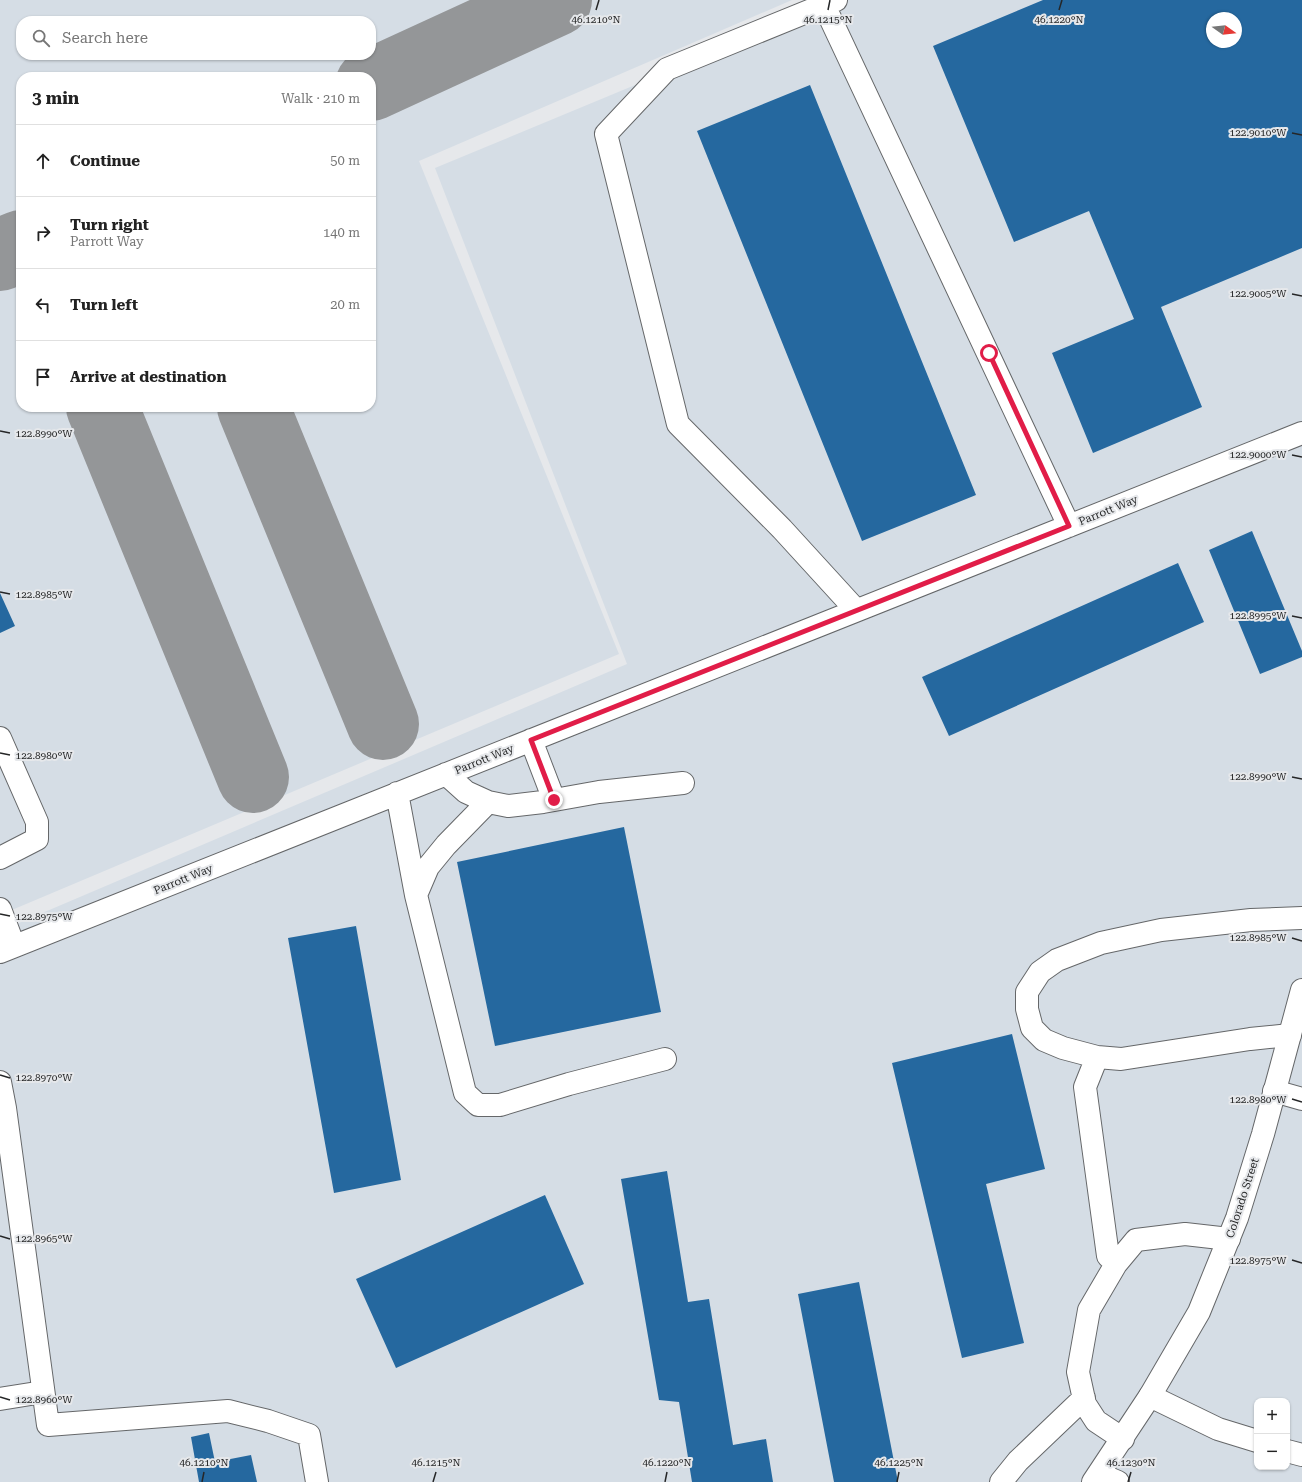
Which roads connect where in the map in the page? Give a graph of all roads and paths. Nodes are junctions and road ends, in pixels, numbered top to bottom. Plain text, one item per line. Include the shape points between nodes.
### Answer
1 (830, 2) edge
2 (1302, 433) edge
3 (1069, 526) junction
4 (856, 610) junction
5 (0, 738) edge
6 (531, 740) junction
7 (446, 774) junction
8 (682, 783) dead end
9 (397, 794) junction
10 (554, 800) junction
11 (488, 802) junction
12 (0, 858) edge
13 (416, 895) junction
14 (0, 909) edge
15 (1302, 918) edge
16 (7, 949) edge
17 (1302, 990) edge
18 (1290, 1035) junction
19 (1097, 1057) junction
20 (665, 1059) dead end
21 (0, 1082) edge
22 (1274, 1091) junction
23 (1302, 1099) edge
24 (1229, 1238) junction
25 (1116, 1264) junction
26 (43, 1392) junction
27 (1150, 1396) junction
28 (0, 1398) edge
29 (1084, 1398) junction
30 (1123, 1439) junction
31 (1254, 1440) edge
32 (1290, 1452) edge
33 (1302, 1456) edge
34 (1103, 1479) edge
35 (317, 1482) edge
36 (1001, 1482) edge

1 - 3 street
1 - 4 street via 667,69 606,134 678,424 782,529
2 - 3 street, Parrott Way
3 - 4 street, Parrott Way
4 - 6 street, Parrott Way
5 - 12 street via 37,822 38,839
6 - 7 street, Parrott Way
6 - 10 street
7 - 9 street, Parrott Way
7 - 11 street via 466,792
8 - 10 street via 599,792
9 - 13 street
9 - 16 street, Parrott Way
10 - 11 street via 508,806
11 - 13 street via 428,867
13 - 20 street via 465,1093 478,1105 500,1105
14 - 16 street
15 - 19 street via 1251,920 1161,930 1101,943 1057,960 1040,972 1027,992 1027,1009 1032,1028 1044,1040
17 - 18 street, Colorado Street
18 - 19 street via 1121,1059
18 - 22 street, Colorado Street
19 - 25 street via 1085,1087 1108,1256
21 - 26 street
22 - 23 street
22 - 24 street, Colorado Street via 1263,1134
24 - 25 street via 1185,1234 1136,1240
24 - 27 street, Colorado Street via 1199,1312
25 - 29 street via 1089,1310 1078,1372
26 - 28 street
26 - 35 street via 48,1425 228,1411 268,1421 309,1435
27 - 30 street, Colorado Street
27 - 31 street via 1218,1429
29 - 30 street via 1096,1421
29 - 36 street via 1018,1461
30 - 34 street, Colorado Street
32 - 33 street

